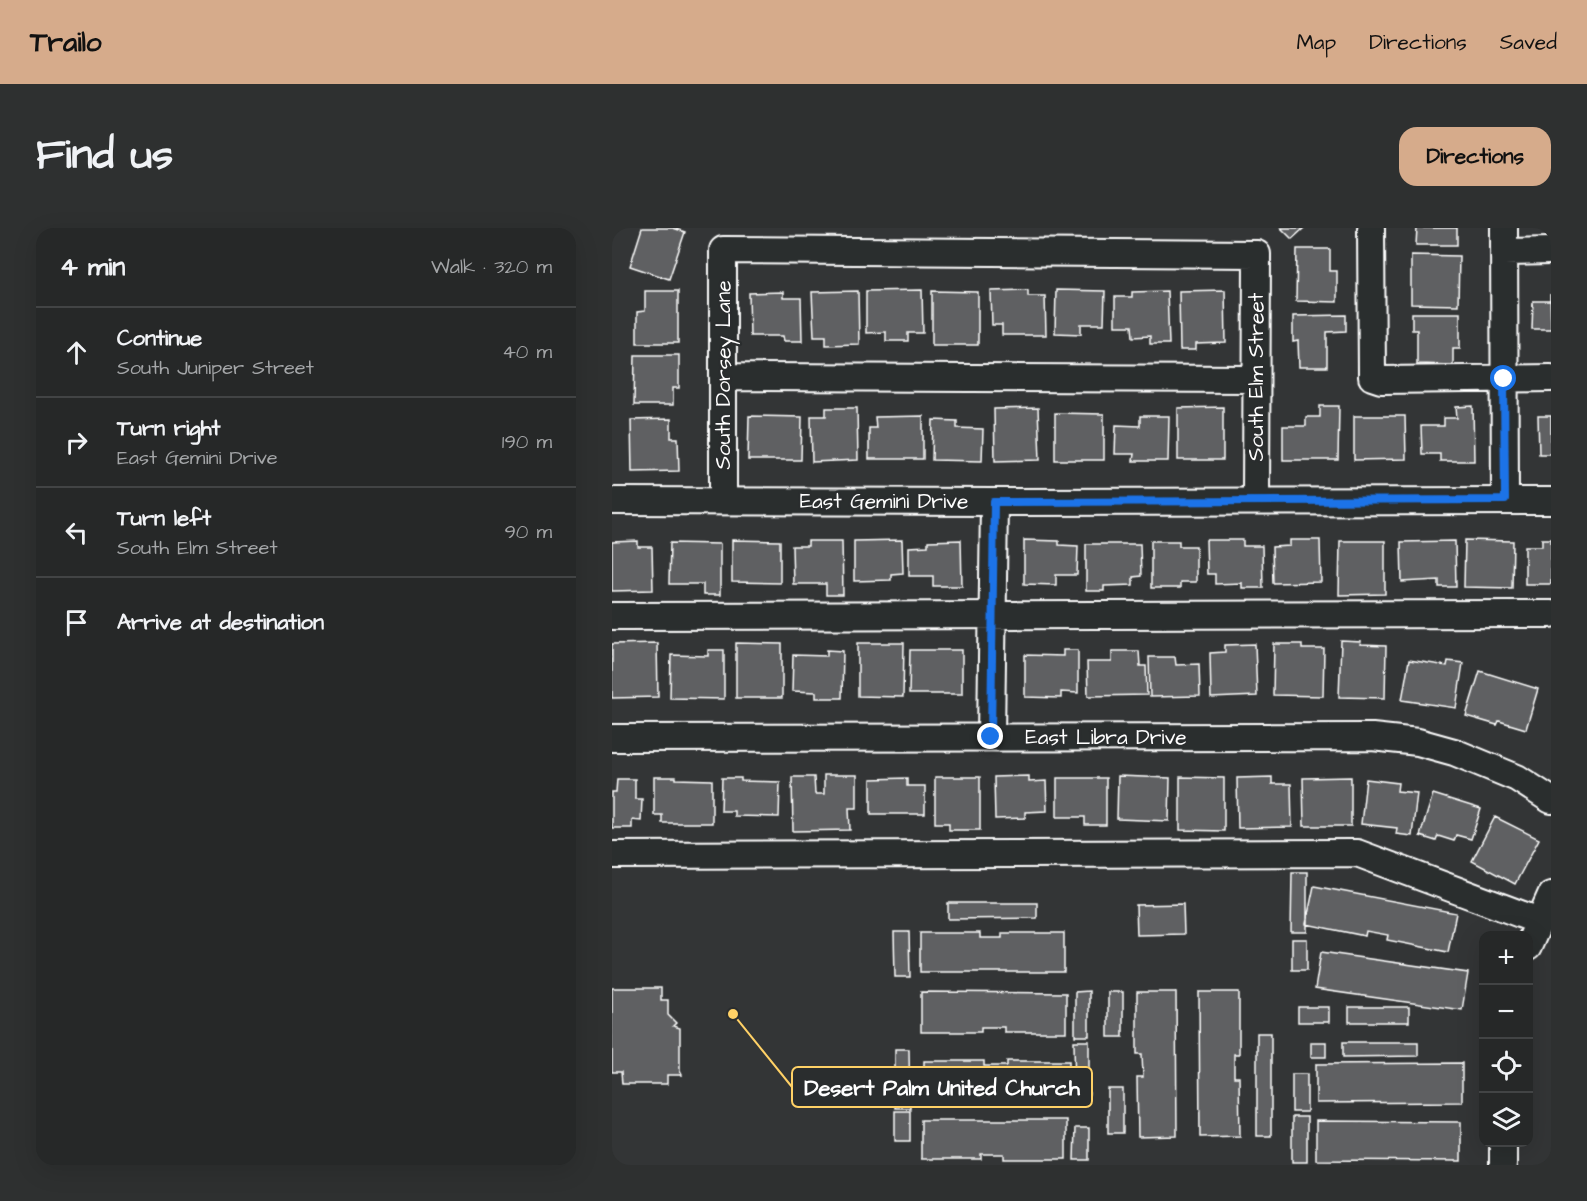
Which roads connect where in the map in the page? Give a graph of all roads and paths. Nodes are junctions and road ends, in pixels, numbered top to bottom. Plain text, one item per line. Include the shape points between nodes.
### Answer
1 (1371, 228) edge
2 (1504, 240) edge
3 (1551, 251) edge
4 (1257, 254) joint
5 (723, 377) junction
6 (1551, 378) edge
7 (1256, 379) junction
8 (1504, 379) junction
9 (723, 500) junction
10 (1256, 500) junction
11 (1505, 500) junction
12 (612, 501) edge
13 (1551, 501) edge
14 (994, 502) junction
15 (1551, 614) edge
16 (612, 616) edge
17 (993, 616) junction
18 (991, 737) junction
19 (612, 738) edge
20 (1551, 800) edge
21 (612, 855) edge
22 (1551, 895) edge
23 (1539, 921) junction
24 (1533, 935) edge
25 (1503, 1147) edge
26 (1503, 1165) edge

1 - 8 street via 1372,377
2 - 3 street
2 - 8 street
4 - 5 street, South Dorsey Lane via 723,250
4 - 7 street, South Elm Street
5 - 7 street
5 - 9 street, South Dorsey Lane
6 - 8 street
7 - 10 street, South Elm Street
8 - 11 street
9 - 12 street, East Gemini Drive
9 - 14 street, East Gemini Drive
10 - 11 street, East Gemini Drive
10 - 14 street, East Gemini Drive
11 - 13 street, East Gemini Drive
14 - 17 street
15 - 17 street
16 - 17 street
17 - 18 street
18 - 19 street, East Libra Drive
18 - 20 street, East Libra Drive via 1372,737 1418,742 1517,778
21 - 23 street via 1358,853
22 - 23 street
23 - 24 street
25 - 26 street

